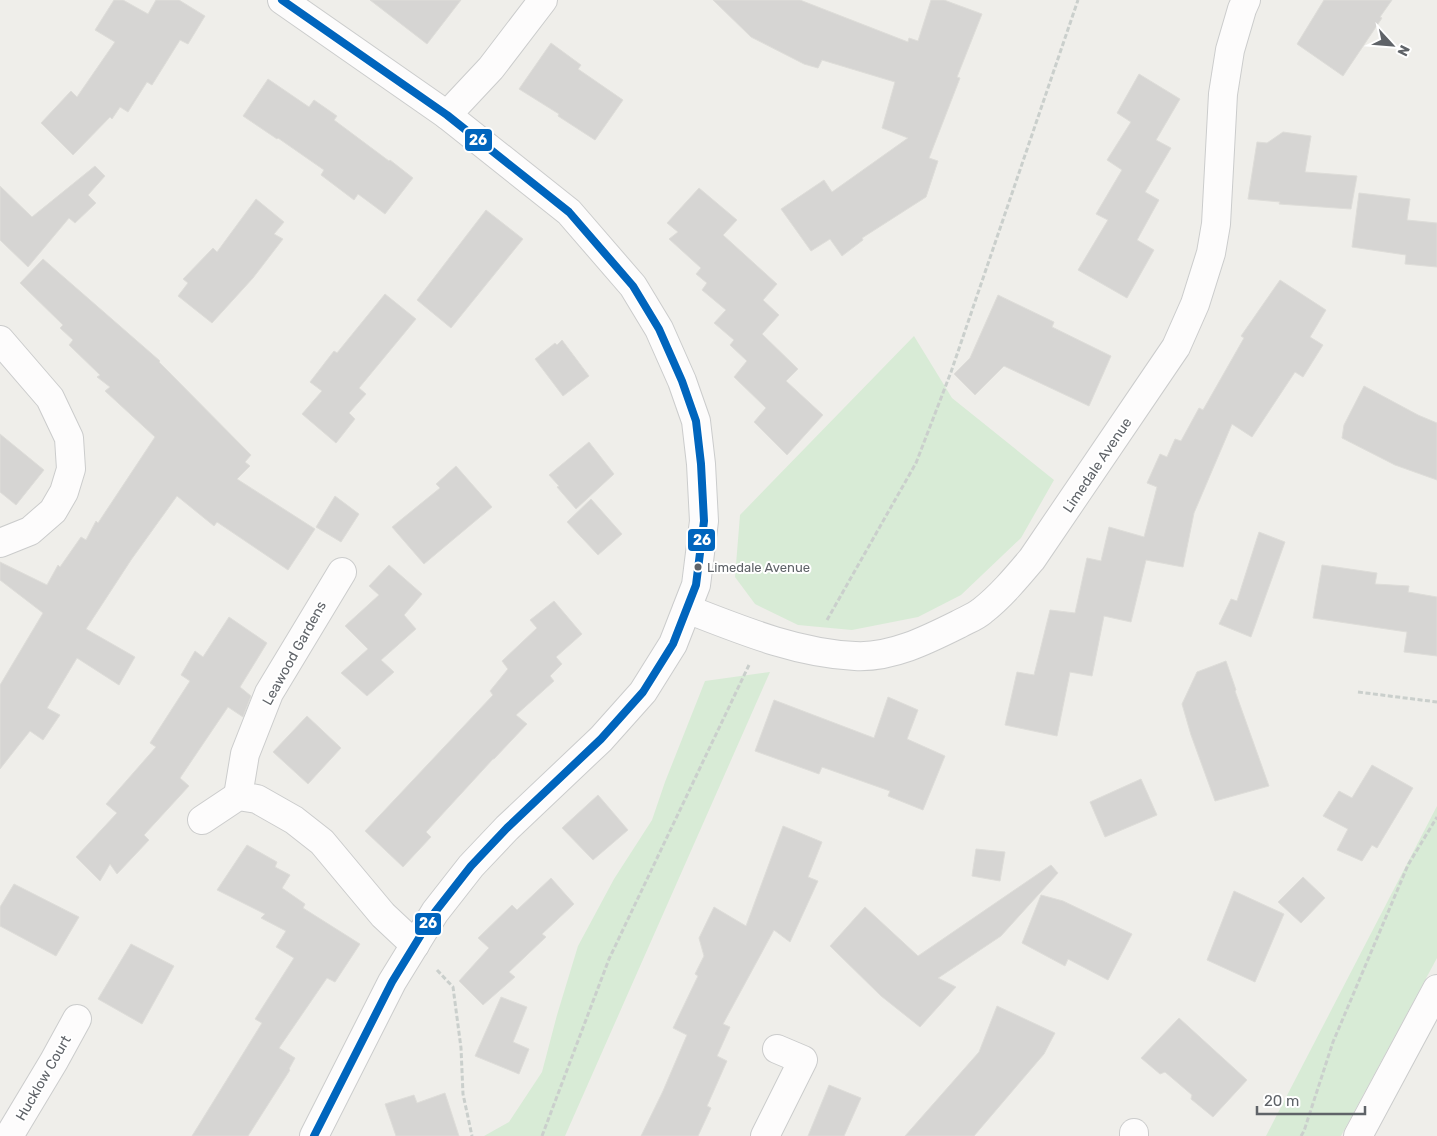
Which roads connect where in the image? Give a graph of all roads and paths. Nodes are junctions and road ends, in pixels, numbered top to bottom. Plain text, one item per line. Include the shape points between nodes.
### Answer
1 (282, 0) edge
2 (542, 0) edge
3 (1078, 0) edge
4 (1246, 0) edge
5 (448, 115) junction
6 (0, 340) edge
7 (0, 543) edge
8 (342, 572) dead end
9 (687, 609) junction
10 (822, 628) dead end
11 (762, 638) junction
12 (1358, 692) dead end
13 (1437, 702) edge
14 (238, 796) junction
15 (1437, 817) edge
16 (202, 820) dead end
17 (415, 945) junction
18 (1437, 990) edge
19 (76, 1019) dead end
20 (777, 1049) dead end
21 (9, 1136) edge
22 (314, 1136) edge
23 (472, 1136) edge
24 (542, 1136) edge
25 (764, 1136) edge
26 (1301, 1136) edge
27 (1358, 1136) edge

1 - 5 street
2 - 5 street via 491,68
3 - 10 path via 951,372 916,463
4 - 11 street, Limedale Avenue via 1230,50 1223,94 1216,224 1211,253 1195,304 1176,347 1032,559 1006,590 980,613 922,642 884,653 856,656 808,650
5 - 9 street via 569,212 633,286 659,329 696,421 701,464 704,521 696,585
6 - 7 street via 50,398 69,438 71,469 64,492 53,511 30,532
8 - 14 street, Leawood Gardens via 270,693 245,754
9 - 11 street, Limedale Avenue
9 - 17 street via 673,644 643,692 601,739 471,866 435,912
11 - 24 path via 609,960
12 - 13 path
14 - 16 street
14 - 17 street via 257,799 294,820 322,842 383,915
15 - 26 path via 1408,865 1333,1042
17 - 22 street via 392,982
17 - 23 path via 453,987 463,1094
18 - 27 street
19 - 21 street, Hucklow Court
20 - 25 street via 802,1060

